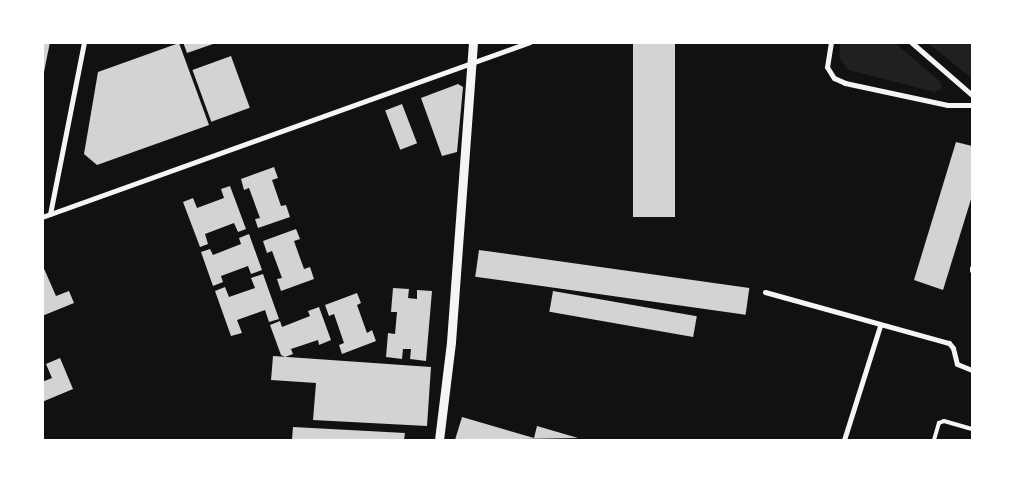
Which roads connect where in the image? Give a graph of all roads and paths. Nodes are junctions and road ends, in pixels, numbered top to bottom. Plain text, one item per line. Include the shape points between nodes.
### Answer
1 (84, 42) edge
2 (473, 42) edge
3 (530, 42) edge
4 (831, 42) edge
5 (911, 42) edge
6 (470, 66) junction
7 (972, 95) edge
8 (972, 105) edge
9 (50, 214) junction
10 (42, 217) edge
11 (764, 292) dead end
12 (880, 326) junction
13 (972, 370) edge
14 (972, 429) edge
15 (439, 440) edge
16 (844, 440) edge
17 (934, 440) edge

1 - 9 street
2 - 6 street
3 - 6 street
4 - 8 street via 827,67 834,78 845,83 948,104
5 - 7 street
6 - 9 street
6 - 15 street via 460,228
9 - 10 street
11 - 12 street
12 - 13 street via 949,343 957,364
12 - 16 street
14 - 17 lane via 944,421 939,423

